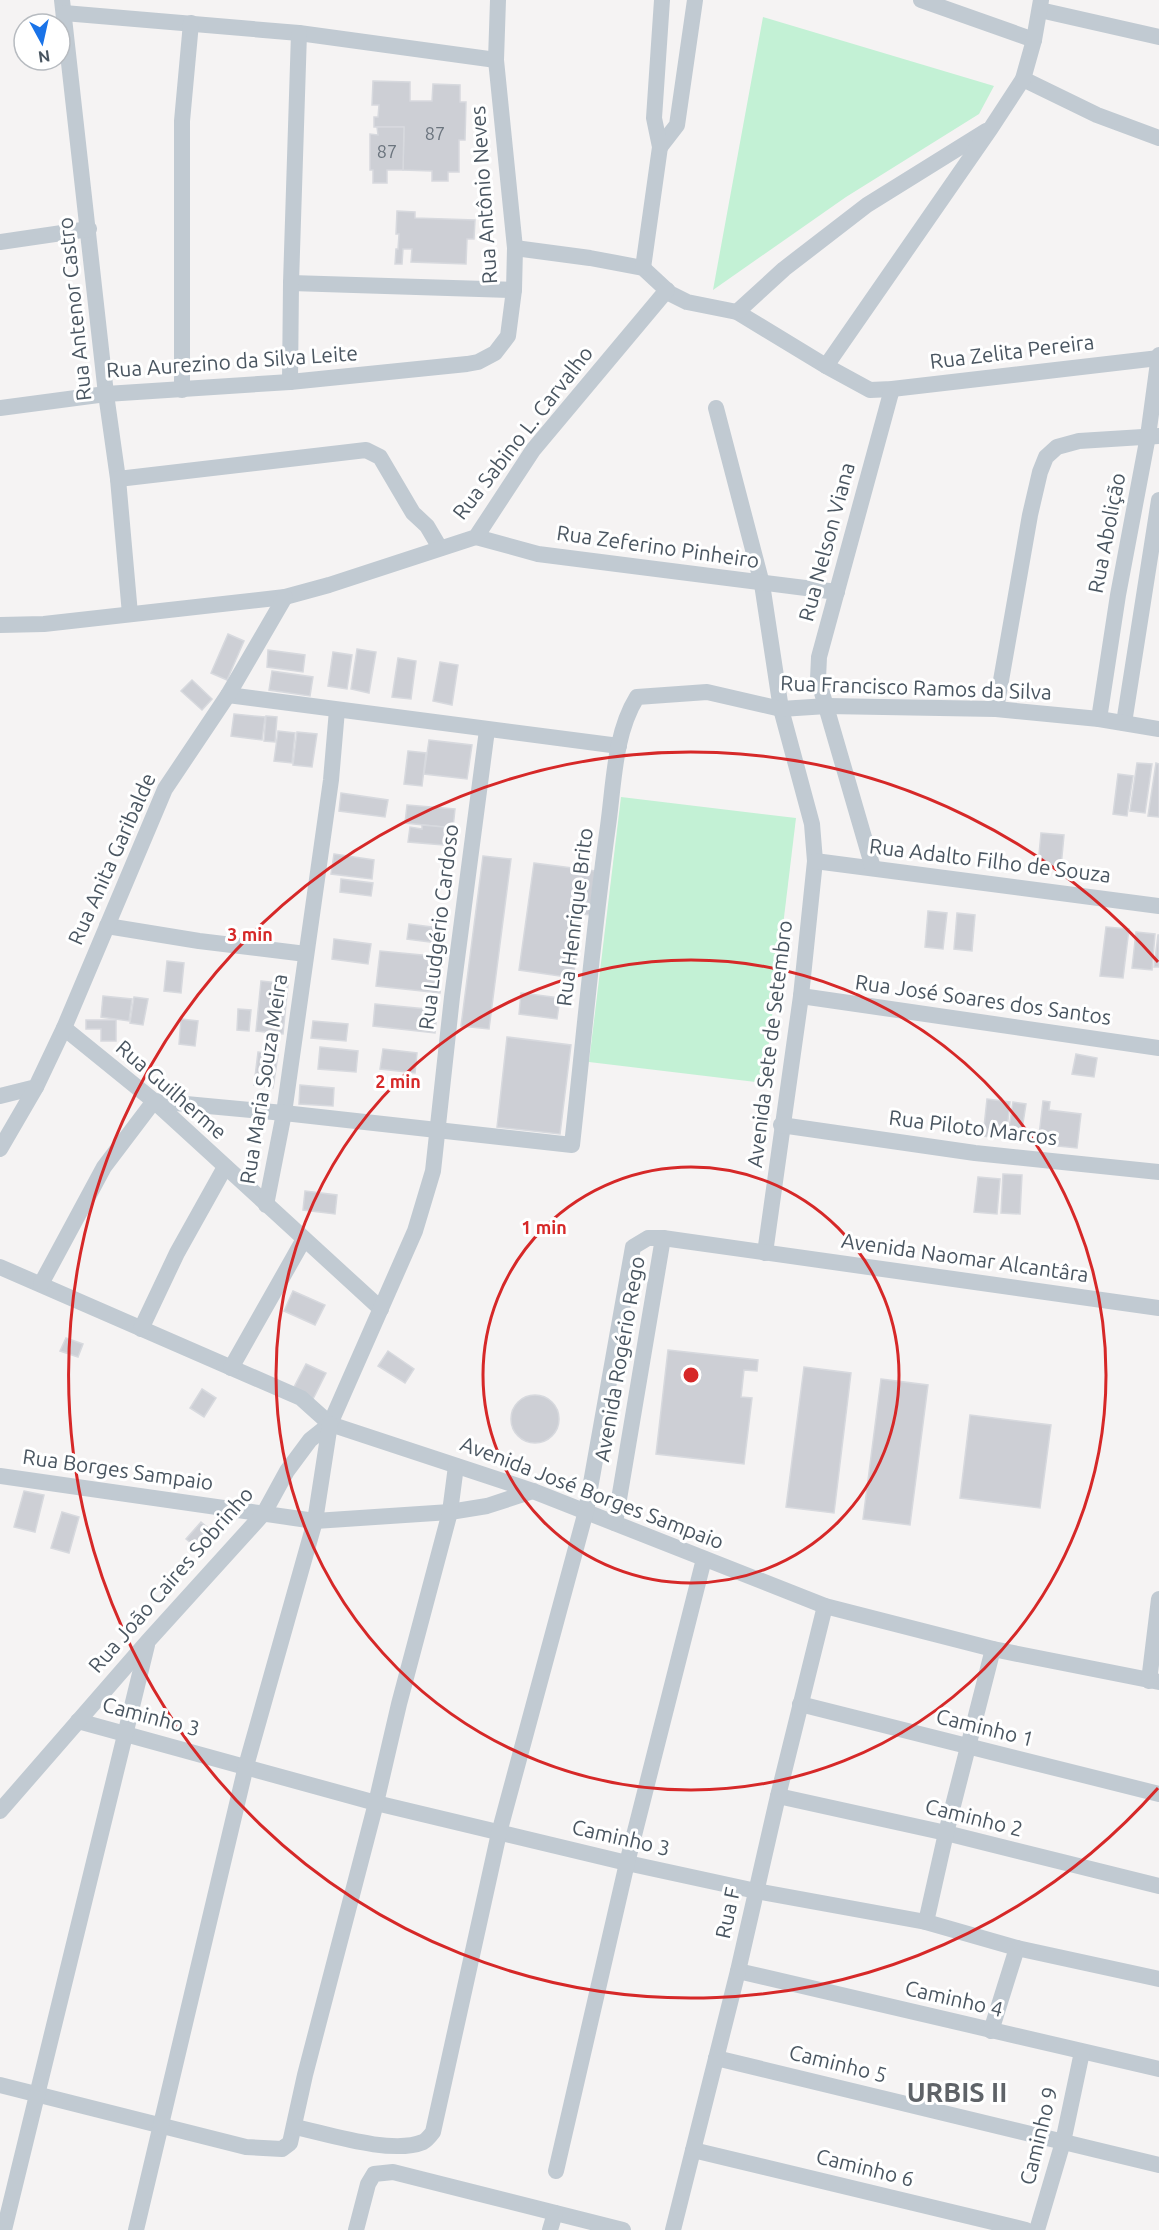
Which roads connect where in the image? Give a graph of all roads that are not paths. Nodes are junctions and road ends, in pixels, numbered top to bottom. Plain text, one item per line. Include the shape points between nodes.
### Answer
1 (498, 0) edge
2 (662, 0) edge
3 (695, 0) edge
4 (926, 1) edge
5 (1040, 5) edge
6 (63, 6) edge
7 (191, 23) junction
8 (299, 33) junction
9 (1159, 37) edge
10 (1034, 40) junction
11 (496, 60) junction
12 (1023, 79) junction
13 (992, 128) junction
14 (1159, 138) edge
15 (660, 147) junction
16 (89, 229) junction
17 (0, 242) edge
18 (515, 248) junction
19 (643, 268) junction
20 (291, 283) junction
21 (514, 290) junction
22 (667, 290) junction
23 (737, 312) junction
24 (1159, 357) edge
25 (467, 364) joint
26 (826, 366) junction
27 (290, 382) junction
28 (892, 389) junction
29 (182, 390) junction
30 (106, 394) junction
31 (0, 408) edge
32 (716, 408) dead end
33 (1154, 436) edge
34 (118, 479) junction
35 (1159, 500) edge
36 (476, 537) junction
37 (440, 548) junction
38 (762, 584) junction
39 (837, 592) junction
40 (285, 597) junction
41 (130, 614) junction
42 (0, 625) edge
43 (228, 695) junction
44 (637, 698) joint
45 (827, 706) junction
46 (781, 709) junction
47 (996, 709) junction
48 (337, 710) junction
49 (1099, 719) junction
50 (1124, 723) junction
51 (487, 729) junction
52 (1159, 729) edge
53 (619, 746) junction
54 (815, 861) junction
55 (873, 868) junction
56 (1159, 906) edge
57 (107, 926) junction
58 (306, 954) junction
59 (801, 996) junction
60 (64, 1028) junction
61 (1159, 1048) edge
62 (36, 1087) junction
63 (0, 1096) edge
64 (154, 1101) junction
65 (284, 1113) junction
66 (781, 1125) junction
67 (438, 1131) junction
68 (0, 1149) edge
69 (225, 1167) junction
70 (1159, 1172) edge
71 (266, 1205) junction
72 (663, 1238) junction
73 (304, 1239) junction
74 (765, 1253) junction
75 (0, 1267) edge
76 (41, 1284) junction
77 (1159, 1308) edge
78 (381, 1309) junction
79 (141, 1329) junction
80 (231, 1368) junction
81 (330, 1425) junction
82 (456, 1466) junction
83 (0, 1476) edge
84 (533, 1491) junction
85 (586, 1511) junction
86 (450, 1512) junction
87 (264, 1513) junction
88 (315, 1521) junction
89 (615, 1523) junction
90 (704, 1559) junction
91 (1159, 1599) edge
92 (825, 1606) junction
93 (148, 1641) junction
94 (993, 1649) junction
95 (1154, 1682) edge
96 (800, 1704) junction
97 (78, 1721) junction
98 (125, 1734) junction
99 (968, 1747) junction
100 (246, 1766) junction
101 (1159, 1794) edge
102 (778, 1796) junction
103 (376, 1803) junction
104 (0, 1811) edge
105 (499, 1833) junction
106 (946, 1833) junction
107 (627, 1863) junction
108 (1159, 1886) edge
109 (756, 1891) junction
110 (926, 1922) junction
111 (1017, 1948) junction
112 (738, 1971) junction
113 (1159, 1979) edge
114 (991, 2031) junction
115 (1082, 2052) junction
116 (716, 2058) junction
117 (1159, 2069) edge
118 (0, 2085) edge
119 (37, 2093) junction
120 (160, 2125) junction
121 (295, 2127) junction
122 (1063, 2142) junction
123 (693, 2150) junction
124 (1159, 2165) edge
125 (556, 2171) dead end
126 (555, 2212) junction
127 (584, 2225) edge
128 (4, 2230) edge
129 (136, 2230) edge
130 (356, 2230) edge
131 (550, 2230) edge
132 (623, 2230) edge
133 (673, 2230) edge
134 (1026, 2230) edge
135 (1037, 2230) edge

1 - 11 street, Rua Antônio Neves
2 - 15 street via 654,118
3 - 15 street via 677,125
4 - 10 street
5 - 9 street
5 - 10 street
6 - 7 street
6 - 16 street, Rua Antenor Castro
7 - 8 street
7 - 29 street via 182,121
8 - 11 street
8 - 20 street
10 - 12 street
11 - 18 street, Rua Antônio Neves
12 - 13 street
12 - 14 street via 1097,115
13 - 23 street via 867,205 784,269
13 - 26 street
15 - 19 street
16 - 17 street
16 - 30 street, Rua Antenor Castro
18 - 19 street
18 - 21 street, Rua Antônio Neves
19 - 22 street
20 - 21 street
20 - 27 street
21 - 25 street, Rua Antônio Neves via 508,336 495,353
22 - 23 street via 687,302
22 - 36 street, Rua Sabino L. Carvalho via 533,450
23 - 26 street
24 - 28 street, Rua Zelita Pereira
24 - 33 street, Rua Abolição
25 - 27 street, Rua Aurezino da Silva Leite
26 - 28 street, Rua Zelita Pereira via 870,390
27 - 29 street, Rua Aurezino da Silva Leite
28 - 39 street, Rua Nelson Viana
29 - 30 street, Rua Aurezino da Silva Leite
30 - 31 street, Rua Aurezino da Silva Leite
30 - 34 street, Rua Antenor Castro
32 - 38 street, Avenida Sete de Setembro
33 - 47 street via 1079,441 1058,447 1046,457
33 - 49 street, Rua Abolição via 1118,595
34 - 37 street via 366,450 380,458 413,513 427,526
34 - 41 street, Rua Antenor Castro
35 - 50 street
36 - 37 street, Rua Sabino L. Carvalho
36 - 38 street, Rua Zeferino Pinheiro via 538,554
37 - 40 street, Rua Sabino L. Carvalho
38 - 39 street, Rua Zeferino Pinheiro
38 - 46 street, Avenida Sete de Setembro
39 - 45 street, Rua Nelson Viana via 819,657 818,679
40 - 41 street, Rua Sabino L. Carvalho
40 - 43 street, Rua Anita Garibalde
41 - 42 street, Rua Sabino L. Carvalho
43 - 48 street
43 - 57 street, Rua Anita Garibalde via 165,789
44 - 46 street, Rua Francisco Ramos da Silva via 707,692
44 - 53 street, Rua Henrique Brito via 628,711
45 - 46 street, Rua Francisco Ramos da Silva
45 - 47 street, Rua Francisco Ramos da Silva
45 - 55 street, Rua Nelson Viana
46 - 54 street, Avenida Sete de Setembro via 812,824
47 - 49 street, Rua Francisco Ramos da Silva
48 - 51 street
48 - 58 street, Rua Maria Souza Meira
49 - 50 street, Rua Francisco Ramos da Silva
50 - 52 street, Rua Francisco Ramos da Silva
51 - 53 street
51 - 67 street, Rua Ludgério Cardoso
53 - 67 street, Rua Henrique Brito via 572,1145
54 - 55 street, Rua Adalto Filho de Souza
54 - 59 street, Avenida Sete de Setembro
55 - 56 street, Rua Adalto Filho de Souza
57 - 58 street
57 - 60 street, Rua Anita Garibalde
58 - 65 street, Rua Maria Souza Meira
59 - 61 street, Rua José Soares dos Santos
59 - 66 street, Avenida Sete de Setembro
60 - 62 street, Rua Anita Garibalde
60 - 64 street, Rua Guilherme
62 - 63 street
62 - 68 street, Rua Anita Garibalde
64 - 65 street
64 - 69 street, Rua Guilherme
64 - 76 street via 104,1167
65 - 67 street
65 - 71 street, Rua Maria Souza Meira
66 - 70 street, Rua Piloto Marcos via 975,1153
66 - 74 street, Avenida Sete de Setembro
67 - 78 street, Rua João Caires Sobrinho via 433,1171 415,1231
69 - 71 street, Rua Guilherme
69 - 79 street via 177,1253
71 - 73 street, Rua Guilherme
72 - 74 street
72 - 85 street, Avenida Rogério Rego via 648,1238 633,1247
72 - 89 street, Avenida Rogério Rego
73 - 78 street, Rua Guilherme
73 - 80 street
74 - 77 street, Avenida Naomar Alcantâra
75 - 76 street, Avenida José Borges Sampaio
76 - 79 street, Avenida José Borges Sampaio
78 - 81 street, Rua João Caires Sobrinho
79 - 80 street, Avenida José Borges Sampaio
80 - 81 street, Avenida José Borges Sampaio via 301,1398
81 - 82 street, Avenida José Borges Sampaio
81 - 87 street, Rua João Caires Sobrinho via 310,1440
81 - 88 street
82 - 84 street, Avenida José Borges Sampaio
82 - 86 street
83 - 87 street, Rua Borges Sampaio
84 - 85 street, Avenida José Borges Sampaio
84 - 86 street, Rua Borges Sampaio via 487,1506
85 - 89 street, Avenida José Borges Sampaio
85 - 105 street, Avenida Rogério Rego
86 - 88 street, Rua Borges Sampaio
86 - 103 street
87 - 88 street, Rua Borges Sampaio
87 - 93 street, Rua João Caires Sobrinho
88 - 100 street
89 - 90 street, Avenida José Borges Sampaio
90 - 92 street, Avenida José Borges Sampaio
90 - 107 street
91 - 95 street
92 - 94 street, Avenida José Borges Sampaio
92 - 96 street, Rua F
93 - 97 street, Rua João Caires Sobrinho
93 - 98 street
94 - 95 street, Avenida José Borges Sampaio
94 - 99 street
96 - 99 street, Caminho 1
96 - 102 street, Rua F
97 - 98 street, Caminho 3
97 - 104 street, Rua João Caires Sobrinho
98 - 100 street, Caminho 3
98 - 119 street
99 - 101 street, Caminho 1
99 - 106 street
100 - 103 street, Caminho 3
100 - 120 street
102 - 106 street, Caminho 2
102 - 109 street, Rua F
103 - 105 street, Caminho 3
103 - 121 street
105 - 107 street, Caminho 3
105 - 121 street, Avenida Rogério Rego via 433,2132 425,2141 410,2146 383,2146
106 - 108 street, Caminho 2
106 - 110 street
107 - 109 street, Caminho 3
107 - 125 street
109 - 110 street, Caminho 3
109 - 112 street, Rua F
110 - 111 street, Caminho 3
111 - 113 street, Caminho 3
111 - 114 street
112 - 114 street, Caminho 4
112 - 116 street, Rua F
114 - 115 street, Caminho 4
115 - 117 street, Caminho 4
115 - 122 street, Caminho 9
116 - 122 street, Caminho 5
116 - 123 street, Rua F
118 - 119 street
119 - 120 street
119 - 128 street
120 - 121 street via 246,2148 268,2150 282,2149 291,2143
120 - 129 street
122 - 124 street, Caminho 5
122 - 135 street, Caminho 9
123 - 133 street, Rua F
123 - 134 street, Caminho 6
126 - 127 street
126 - 130 street via 393,2172 374,2174
126 - 131 street
127 - 132 street

